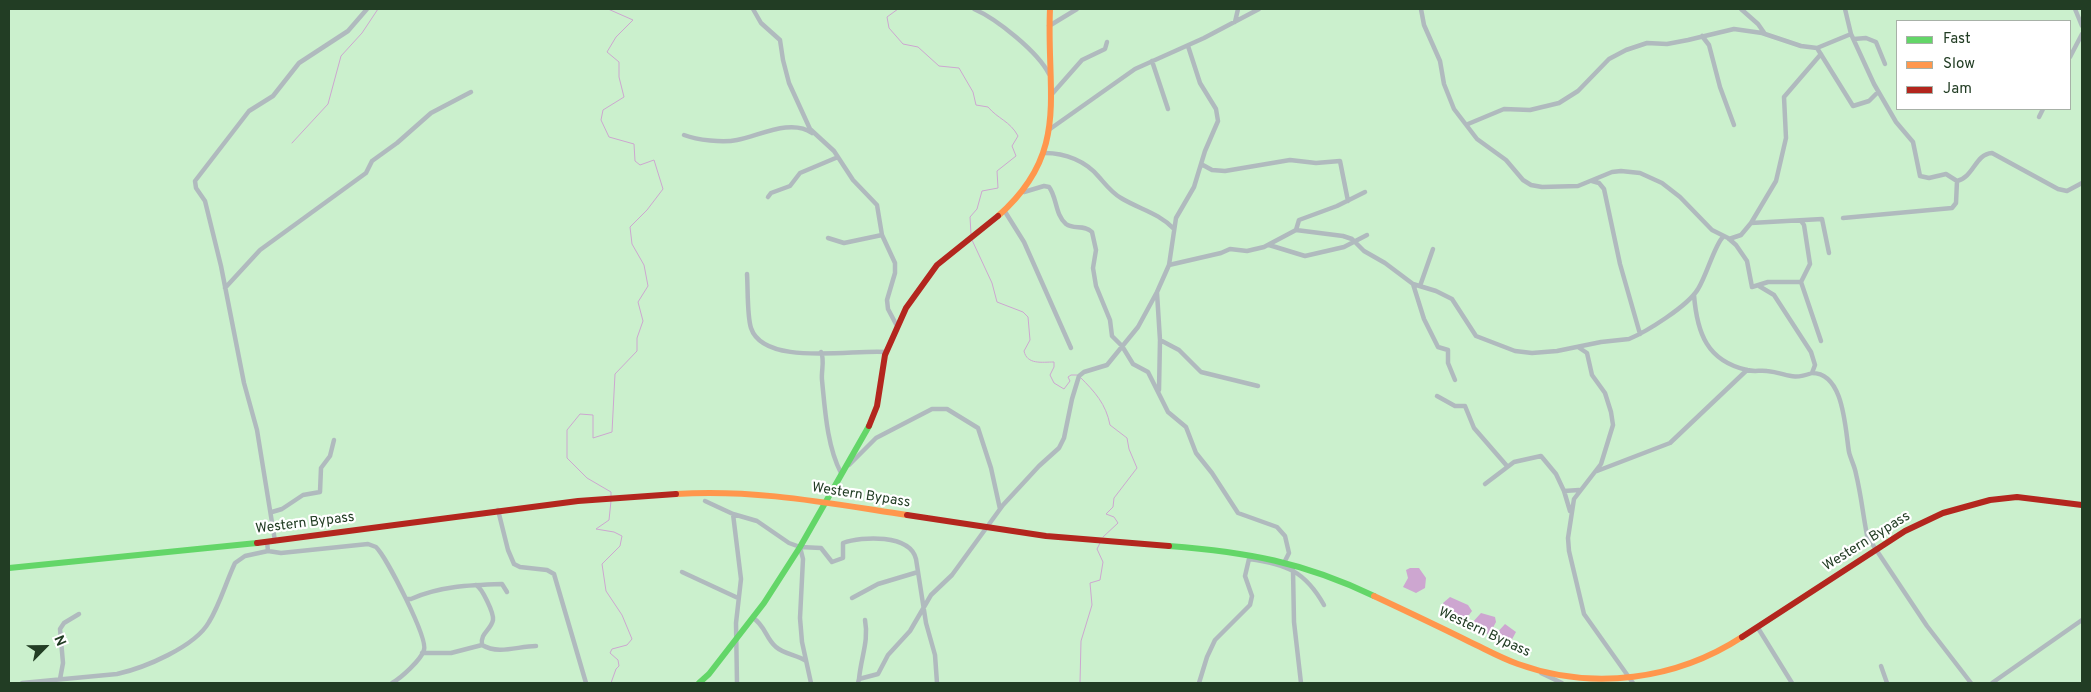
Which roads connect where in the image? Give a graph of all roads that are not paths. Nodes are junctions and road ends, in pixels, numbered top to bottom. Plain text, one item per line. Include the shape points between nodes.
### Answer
1 (367, 9) edge
2 (753, 9) edge
3 (974, 9) edge
4 (1050, 9) edge
5 (1077, 9) edge
6 (1238, 9) edge
7 (1248, 9) edge
8 (1259, 9) edge
9 (1421, 9) edge
10 (1740, 9) edge
11 (1845, 9) edge
12 (2075, 9) edge
13 (1241, 17) junction
14 (1235, 22) junction
15 (1048, 26) junction
16 (2082, 26) edge
17 (1765, 34) junction
18 (1851, 34) junction
19 (2082, 34) edge
20 (1702, 36) junction
21 (1854, 39) junction
22 (1107, 42) dead end
23 (1188, 46) junction
24 (1817, 48) junction
25 (1822, 54) junction
26 (2071, 55) edge
27 (1152, 61) junction
28 (1886, 64) dead end
29 (1050, 76) junction
30 (471, 92) dead end
31 (1878, 92) junction
32 (1051, 95) junction
33 (1168, 109) dead end
34 (2042, 110) edge
35 (2039, 117) dead end
36 (1468, 124) junction
37 (1734, 125) dead end
38 (1050, 129) junction
39 (813, 134) junction
40 (684, 135) dead end
41 (1045, 154) junction
42 (838, 157) junction
43 (1201, 164) junction
44 (1592, 181) junction
45 (1957, 181) junction
46 (2082, 183) edge
47 (1024, 192) junction
48 (1365, 192) dead end
49 (768, 197) dead end
50 (1348, 201) junction
51 (1004, 210) junction
52 (1843, 218) dead end
53 (1800, 221) junction
54 (1751, 223) junction
55 (1174, 229) junction
56 (1296, 230) junction
57 (882, 235) junction
58 (1367, 236) dead end
59 (1723, 237) junction
60 (828, 238) dead end
61 (1729, 239) junction
62 (1355, 242) junction
63 (1269, 245) junction
64 (1433, 249) dead end
65 (1829, 253) dead end
66 (1169, 265) junction
67 (747, 274) dead end
68 (1801, 282) junction
69 (1413, 284) junction
70 (1420, 286) junction
71 (1759, 286) junction
72 (225, 288) junction
73 (1157, 292) junction
74 (1694, 295) junction
75 (897, 326) junction
76 (1640, 334) junction
77 (1160, 340) junction
78 (1821, 341) dead end
79 (1594, 343) junction
80 (1122, 346) junction
81 (1577, 347) junction
82 (1071, 348) dead end
83 (821, 352) junction
84 (886, 352) junction
85 (1587, 353) junction
86 (1747, 370) junction
87 (1812, 372) junction
88 (1455, 380) dead end
89 (1258, 386) dead end
90 (1159, 392) junction
91 (1437, 396) dead end
92 (334, 440) dead end
93 (1507, 466) junction
94 (1595, 472) junction
95 (841, 473) junction
96 (1485, 484) dead end
97 (1579, 490) junction
98 (1564, 491) junction
99 (705, 501) dead end
100 (825, 502) junction
101 (2082, 505) edge
102 (1000, 509) junction
103 (498, 510) junction
104 (272, 512) junction
105 (1570, 512) junction
106 (733, 514) junction
107 (986, 528) junction
108 (275, 541) junction
109 (267, 542) junction
110 (800, 547) junction
111 (1877, 550) junction
112 (268, 552) junction
113 (1285, 561) junction
114 (9, 568) edge
115 (1293, 570) junction
116 (682, 572) dead end
117 (918, 572) junction
118 (476, 585) junction
119 (507, 592) dead end
120 (738, 598) junction
121 (852, 598) dead end
122 (406, 599) junction
123 (1324, 605) dead end
124 (924, 606) junction
125 (78, 614) dead end
126 (753, 618) junction
127 (866, 620) dead end
128 (2082, 620) edge
129 (1758, 628) junction
130 (737, 636) junction
131 (482, 644) junction
132 (536, 646) dead end
133 (422, 652) junction
134 (806, 661) junction
135 (1881, 666) dead end
136 (1538, 671) junction
137 (60, 679) junction
138 (859, 681) edge
139 (1631, 681) edge
140 (50, 682) edge
141 (22, 683) edge
142 (392, 683) edge
143 (586, 683) edge
144 (699, 683) edge
145 (736, 683) edge
146 (811, 683) edge
147 (937, 683) edge
148 (1199, 683) edge
149 (1300, 683) edge
150 (1562, 683) edge
151 (1792, 683) edge
152 (1887, 683) edge
153 (1971, 683) edge
154 (1992, 683) edge

1 - 72 street via 348,31 299,62 272,96 249,111 198,175 195,184 206,201
2 - 39 street via 761,23 780,40 789,83
3 - 29 street via 987,15 1030,49
4 - 15 main road
5 - 15 street
6 - 14 street
7 - 13 street
8 - 13 street
9 - 36 street via 1424,25 1440,61 1448,98
10 - 17 street
11 - 18 street
12 - 16 street
13 - 14 street
14 - 23 street
15 - 29 main road
17 - 20 street via 1734,29
17 - 24 street
18 - 21 street
18 - 24 street
19 - 26 street
20 - 36 street via 1667,44 1638,45 1609,59 1578,91 1559,103 1530,110 1504,109
20 - 37 street via 1710,45
21 - 28 street via 1866,38 1876,42
21 - 31 street
22 - 32 street via 1105,49 1082,60
23 - 27 street
23 - 43 street via 1200,83 1218,115
24 - 25 street
25 - 31 street via 1853,106 1869,101
25 - 54 street via 1784,97 1786,138 1777,177
27 - 33 street
27 - 38 street via 1126,74
29 - 32 main road
30 - 72 street via 431,113 372,161 366,173 260,250
31 - 45 street via 1912,142 1920,176 1929,178 1946,174
32 - 38 main road
34 - 35 street
36 - 44 street via 1477,138 1531,185 1578,186
38 - 41 main road
39 - 40 street via 793,127 731,141
39 - 42 street
41 - 47 main road
41 - 55 street via 1062,154 1091,168 1120,198 1147,210
42 - 49 street via 800,172 790,186
42 - 57 street via 853,180 877,205
43 - 50 street via 1212,170 1225,171 1290,160 1340,161
43 - 55 street
44 - 59 street via 1612,172 1640,173 1666,185 1706,225
44 - 76 street via 1599,183 1604,190
45 - 46 street via 1967,177 1983,156 1992,153 2058,189 2067,190
45 - 52 street via 1956,203 1952,208
47 - 51 main road
47 - 80 street via 1049,187 1064,222 1092,232 1096,250 1093,268 1096,286 1110,320 1112,336
48 - 50 street
50 - 56 street via 1299,220
51 - 75 main road via 935,267
51 - 82 street via 1024,242
53 - 54 street
53 - 65 street via 1822,219
53 - 68 street via 1804,225 1810,264
54 - 61 street via 1741,235
55 - 66 street
56 - 62 street via 1343,236
56 - 63 street
57 - 60 street via 844,244
57 - 75 street via 895,263 887,300
58 - 62 street
59 - 61 street
59 - 74 street
61 - 71 street via 1746,261 1752,287
62 - 63 street via 1305,256
62 - 69 street
63 - 66 street via 1248,251 1230,248
64 - 70 street
66 - 73 street
67 - 83 street via 750,324 755,337 771,349
68 - 71 street via 1768,282
68 - 78 street
69 - 70 street
69 - 88 street via 1422,314 1438,347 1448,350 1448,363
70 - 81 street via 1452,299 1480,338 1523,352
71 - 87 street via 1774,295 1811,352 1815,365
72 - 104 street
73 - 77 street
73 - 80 street via 1138,327
74 - 76 street
74 - 86 street via 1698,321 1707,345 1718,358
75 - 84 main road
76 - 79 street via 1629,339
77 - 89 street via 1179,350 1201,372
77 - 90 street
79 - 81 street
79 - 85 street
80 - 90 street via 1133,364 1148,372
80 - 102 street via 1105,367 1079,376 1062,443
81 - 85 street
83 - 84 street
83 - 95 street via 828,426
84 - 95 main road via 877,409
85 - 94 street via 1591,371 1605,393 1613,418 1607,449
86 - 87 street via 1792,378
86 - 94 street via 1670,443
87 - 111 street via 1826,376 1838,396 1867,534
90 - 113 street via 1168,412 1186,427 1196,453 1238,513 1282,530 1289,553
91 - 93 street via 1455,406 1465,406 1474,428
92 - 104 street via 330,456 321,468 319,493 303,495
93 - 96 street
93 - 98 street via 1540,456 1556,474
94 - 97 street
95 - 100 main road
95 - 102 street via 884,433 932,409 947,409 978,428
97 - 98 street
97 - 105 street
98 - 105 street
99 - 106 street
100 - 103 main road, Western Bypass via 769,494 712,492
100 - 107 main road, Western Bypass
100 - 110 main road
101 - 111 main road, Western Bypass via 2016,497 1990,500 1924,521
102 - 107 street
103 - 108 main road, Western Bypass
103 - 143 street via 514,564 554,574
104 - 108 street
105 - 139 street via 1569,551 1584,614
106 - 110 street via 757,521
106 - 120 street via 741,579
107 - 113 main road, Western Bypass via 1213,549
107 - 124 street via 952,575
108 - 109 main road, Western Bypass
109 - 112 street
109 - 114 main road, Western Bypass
110 - 117 street via 821,548 832,562 843,558 843,543 860,539 888,540 912,552
110 - 126 main road
110 - 134 street via 803,559 800,618
111 - 129 main road, Western Bypass
111 - 153 street via 1927,626
112 - 122 street via 372,545 381,552
112 - 137 street via 245,556 235,562 205,629 185,645 132,671
113 - 136 main road, Western Bypass via 1334,577 1489,652
115 - 123 street via 1302,575
115 - 148 street via 1249,559 1245,576 1252,596 1250,605 1215,640
115 - 149 street
116 - 120 street
117 - 121 street via 878,584
117 - 124 street
118 - 119 street via 502,584
118 - 122 street via 442,588
118 - 131 street via 482,590 493,617 483,634
120 - 130 street
122 - 133 street via 425,642
124 - 138 street via 878,674
124 - 147 street via 935,655
125 - 137 street via 60,629 63,663
126 - 130 main road
126 - 134 street via 777,648
127 - 138 street via 868,638 862,653
128 - 154 street
129 - 139 main road, Western Bypass via 1706,657
129 - 151 street
130 - 144 main road
130 - 145 street
131 - 132 street via 500,650
131 - 133 street via 451,653
133 - 142 street
134 - 146 street
135 - 152 street
136 - 139 main road, Western Bypass
136 - 150 street
137 - 140 street
140 - 141 street

